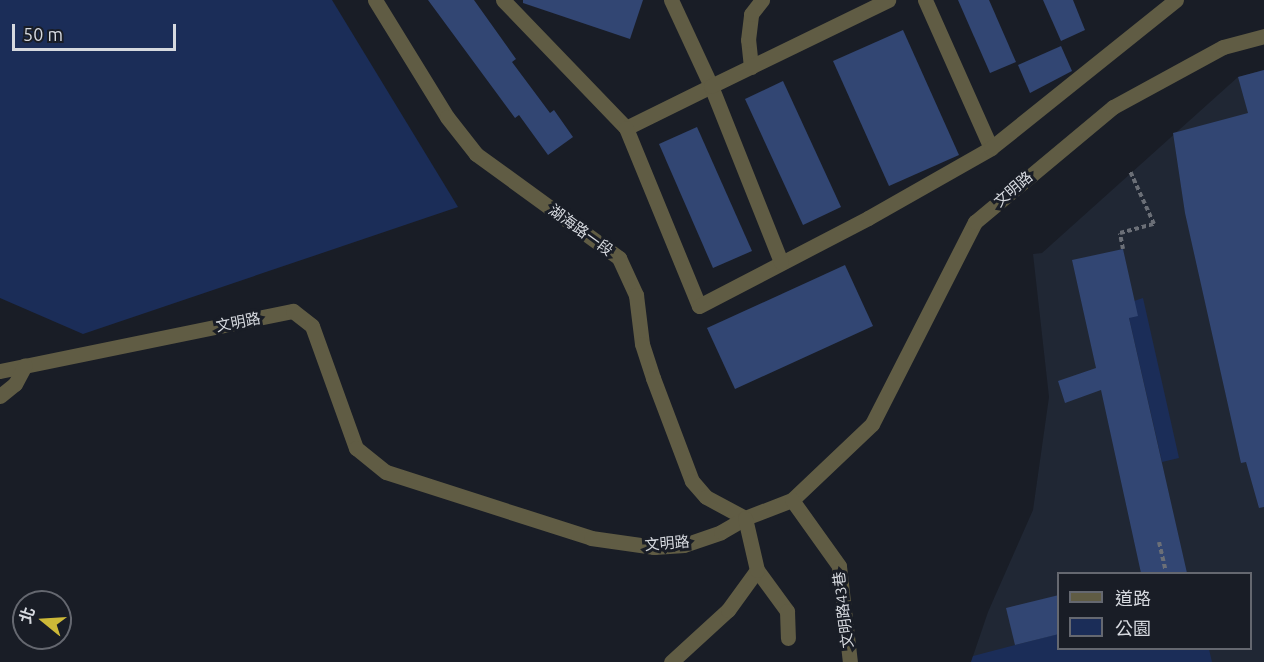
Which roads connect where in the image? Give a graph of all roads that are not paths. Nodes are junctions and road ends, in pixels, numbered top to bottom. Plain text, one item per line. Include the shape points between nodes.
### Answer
1 (375, 0) edge
2 (503, 0) edge
3 (671, 0) edge
4 (762, 0) edge
5 (888, 0) edge
6 (925, 0) edge
7 (1173, 1) edge
8 (868, 4) edge
9 (1264, 36) edge
10 (751, 67) junction
11 (711, 86) junction
12 (626, 128) junction
13 (991, 148) junction
14 (781, 262) junction
15 (25, 365) junction
16 (0, 371) edge
17 (0, 396) edge
18 (792, 500) junction
19 (745, 518) junction
20 (757, 570) junction
21 (788, 638) dead end
22 (670, 662) edge
23 (849, 662) edge

1 - 19 street, 湖海路一段 via 447,117 476,154 619,258 636,295 642,344 653,378 692,481 706,496
2 - 12 street
3 - 11 street
4 - 10 street via 751,14
5 - 8 street
6 - 13 street
7 - 13 street
8 - 10 street
9 - 18 street, 文明路 via 1224,47 1113,107 975,222 872,424
10 - 11 street
11 - 12 street
11 - 14 street
12 - 14 street via 699,306
13 - 14 street
15 - 16 street, 文明路
15 - 17 street via 15,384
15 - 19 street, 文明路 via 293,311 312,326 356,448 386,472 591,538 622,544 684,544 722,532
18 - 19 street, 文明路
18 - 23 street, 文明路43巷 via 839,566
19 - 20 street
20 - 21 street via 787,611
20 - 22 street via 728,610

